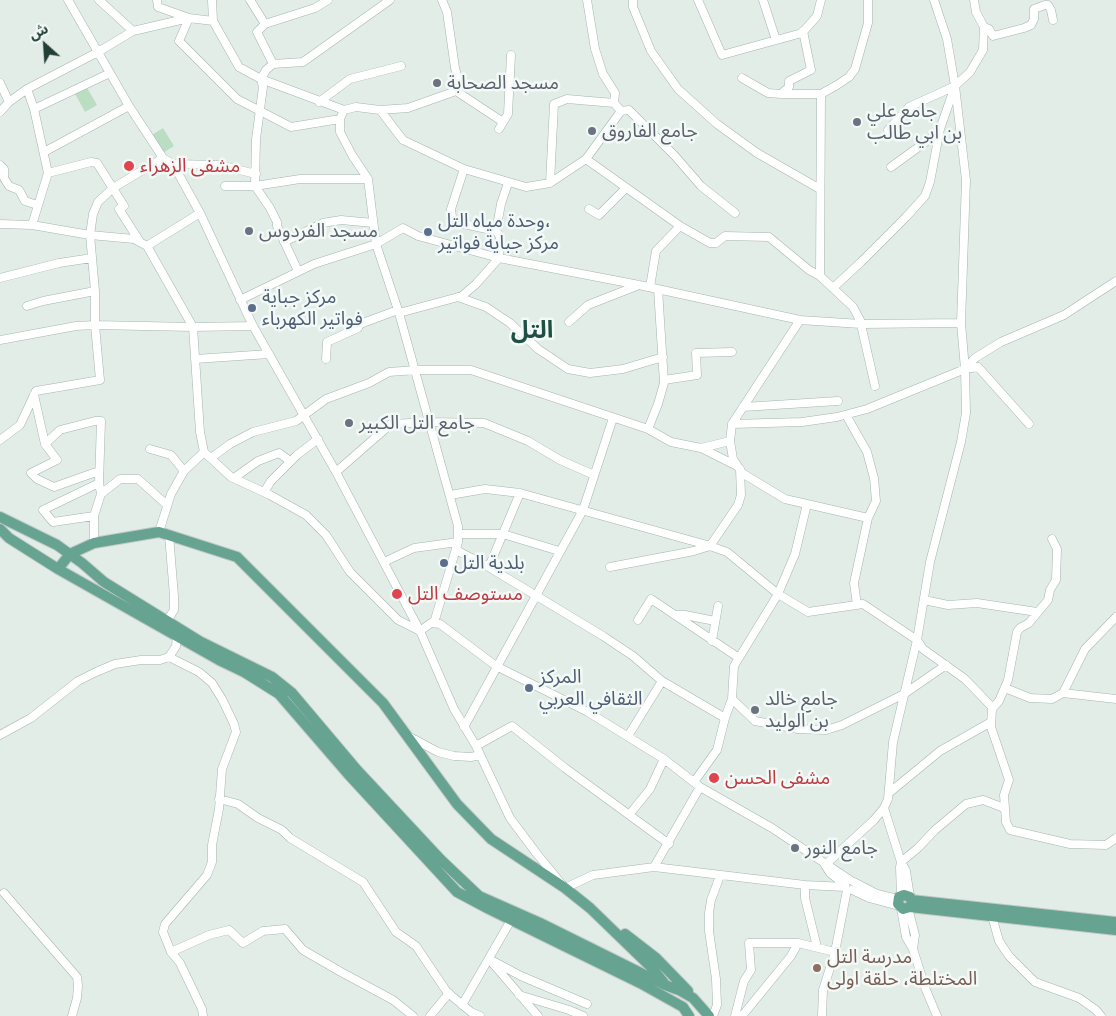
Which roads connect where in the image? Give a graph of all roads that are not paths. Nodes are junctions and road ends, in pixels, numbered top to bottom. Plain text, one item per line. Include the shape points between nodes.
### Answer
1 (68, 0) edge
2 (99, 0) edge
3 (157, 0) edge
4 (212, 0) edge
5 (250, 0) edge
6 (309, 0) edge
7 (328, 0) edge
8 (390, 0) edge
9 (442, 0) edge
10 (587, 0) edge
11 (633, 0) edge
12 (698, 0) edge
13 (763, 0) edge
14 (821, 0) edge
15 (868, 0) edge
16 (934, 0) edge
17 (974, 0) edge
18 (315, 8) junction
19 (189, 18) junction
20 (1053, 20) dead end
21 (213, 21) junction
22 (265, 24) junction
23 (984, 27) junction
24 (133, 31) junction
25 (803, 31) junction
26 (776, 40) junction
27 (98, 52) junction
28 (511, 55) dead end
29 (273, 64) junction
30 (401, 66) dead end
31 (110, 73) junction
32 (742, 78) dead end
33 (261, 79) junction
34 (0, 82) edge
35 (955, 86) junction
36 (28, 89) junction
37 (456, 91) junction
38 (781, 94) junction
39 (821, 94) junction
40 (10, 102) junction
41 (319, 102) junction
42 (614, 103) junction
43 (129, 106) junction
44 (34, 109) junction
45 (344, 110) junction
46 (380, 110) junction
47 (621, 111) junction
48 (0, 112) edge
49 (260, 112) junction
50 (340, 119) junction
51 (940, 129) junction
52 (888, 130) dead end
53 (44, 152) junction
54 (163, 158) junction
55 (586, 159) junction
56 (173, 164) junction
57 (0, 165) edge
58 (891, 167) dead end
59 (464, 169) junction
60 (48, 173) junction
61 (256, 174) junction
62 (368, 179) junction
63 (508, 183) junction
64 (550, 184) junction
65 (224, 186) dead end
66 (255, 186) junction
67 (113, 188) junction
68 (625, 189) junction
69 (820, 189) junction
70 (37, 205) junction
71 (589, 209) dead end
72 (200, 213) junction
73 (735, 213) dead end
74 (373, 223) junction
75 (0, 224) edge
76 (32, 225) junction
77 (680, 226) junction
78 (496, 231) junction
79 (90, 235) junction
80 (284, 242) junction
81 (144, 244) junction
82 (376, 244) junction
83 (92, 258) junction
84 (499, 258) junction
85 (298, 271) junction
86 (820, 276) junction
87 (0, 278) edge
88 (1116, 281) edge
89 (639, 285) junction
90 (654, 288) junction
91 (833, 288) junction
92 (95, 291) junction
93 (458, 297) junction
94 (240, 300) junction
95 (27, 306) dead end
96 (399, 312) junction
97 (800, 320) junction
98 (569, 322) dead end
99 (961, 323) junction
100 (95, 324) junction
101 (862, 324) junction
102 (193, 326) junction
103 (253, 326) junction
104 (0, 340) edge
105 (732, 352) dead end
106 (269, 354) junction
107 (663, 357) junction
108 (195, 359) junction
109 (326, 359) dead end
110 (965, 369) junction
111 (416, 370) junction
112 (664, 380) junction
113 (875, 386) dead end
114 (34, 395) junction
115 (838, 401) dead end
116 (744, 407) junction
117 (846, 414) junction
118 (305, 415) junction
119 (613, 418) junction
120 (431, 422) junction
121 (732, 424) junction
122 (1029, 424) dead end
123 (648, 429) junction
124 (318, 439) junction
125 (0, 440) edge
126 (730, 441) junction
127 (45, 444) junction
128 (701, 448) junction
129 (150, 449) dead end
130 (204, 452) junction
131 (211, 458) junction
132 (290, 461) junction
133 (739, 468) junction
134 (99, 470) junction
135 (184, 471) junction
136 (336, 472) junction
137 (594, 475) junction
138 (234, 478) junction
139 (99, 483) junction
140 (264, 492) junction
141 (520, 493) junction
142 (101, 494) junction
143 (450, 495) junction
144 (807, 504) junction
145 (167, 505) junction
146 (583, 510) junction
147 (94, 516) junction
148 (0, 517) edge
149 (868, 518) junction
150 (0, 529) edge
151 (164, 534) junction
152 (459, 534) junction
153 (503, 534) junction
154 (1052, 540) dead end
155 (91, 544) junction
156 (457, 546) junction
157 (710, 546) junction
158 (559, 551) junction
159 (70, 554) junction
160 (384, 562) junction
161 (82, 563) junction
162 (487, 566) junction
163 (610, 566) dead end
164 (58, 569) junction
165 (71, 576) junction
166 (778, 594) junction
167 (537, 597) junction
168 (924, 600) junction
169 (858, 605) junction
170 (718, 606) dead end
171 (1037, 612) junction
172 (675, 615) junction
173 (1116, 617) edge
174 (638, 620) dead end
175 (167, 621) junction
176 (715, 621) junction
177 (434, 623) junction
178 (420, 631) junction
179 (177, 636) junction
180 (917, 640) junction
181 (712, 641) junction
182 (170, 657) junction
183 (739, 658) junction
184 (946, 665) junction
185 (496, 666) junction
186 (662, 681) junction
187 (1005, 688) junction
188 (1063, 693) junction
189 (904, 694) junction
190 (732, 700) junction
191 (1115, 700) edge
192 (992, 707) junction
193 (725, 718) junction
194 (991, 722) junction
195 (464, 726) junction
196 (0, 735) edge
197 (408, 736) junction
198 (628, 736) junction
199 (476, 746) junction
200 (480, 755) junction
201 (664, 759) junction
202 (697, 785) junction
203 (890, 793) junction
204 (219, 798) junction
205 (884, 808) junction
206 (1004, 808) junction
207 (629, 815) junction
208 (1116, 838) edge
209 (669, 844) junction
210 (901, 862) junction
211 (825, 865) junction
212 (654, 867) junction
213 (720, 876) junction
214 (805, 885) junction
215 (849, 886) junction
216 (566, 888) junction
217 (4, 893) dead end
218 (905, 903) junction
219 (590, 908) junction
220 (992, 916) junction
221 (511, 920) junction
222 (1116, 922) edge
223 (1116, 930) edge
224 (798, 943) junction
225 (817, 947) junction
226 (171, 952) junction
227 (835, 952) junction
228 (488, 959) junction
229 (665, 984) junction
230 (449, 993) junction
231 (519, 995) junction
232 (693, 998) junction
233 (462, 1004) junction
234 (587, 1004) dead end
235 (683, 1007) junction
236 (72, 1016) edge
237 (203, 1016) edge
238 (413, 1016) edge
239 (430, 1016) edge
240 (480, 1016) edge
241 (538, 1016) edge
242 (583, 1016) edge
243 (689, 1016) edge
244 (709, 1016) edge
245 (713, 1016) edge
246 (735, 1016) edge
247 (742, 1016) edge
248 (822, 1016) edge
249 (937, 1016) edge
250 (1101, 1016) edge

1 - 27 street
2 - 24 street
3 - 19 street via 158,7
4 - 21 street
5 - 22 street
6 - 18 street
7 - 18 street
8 - 29 street via 303,62
9 - 37 street via 459,82
10 - 42 street via 595,49 603,74 615,93
11 - 69 street via 651,51 678,90 717,124 758,153
12 - 26 street via 722,55
13 - 26 street
14 - 25 street via 817,16
15 - 39 street via 868,22 855,69 849,77
16 - 35 street via 948,39
17 - 23 street
18 - 22 street
19 - 21 street
19 - 24 street
19 - 49 street via 180,41 237,99
20 - 23 street via 1051,10 1045,5 1034,9 1031,25 1024,28 993,36
21 - 33 street via 239,67
22 - 29 street via 257,32
23 - 35 street via 983,50 970,72
24 - 27 street
25 - 26 street
25 - 38 street via 811,70 789,81 789,87
27 - 31 street
27 - 36 street
28 - 37 street via 508,114 501,126
29 - 33 street
30 - 41 street via 350,78
31 - 43 street
31 - 44 street
32 - 38 street via 768,93
33 - 41 street
33 - 49 street
34 - 40 street
35 - 51 street
35 - 52 street via 909,107
35 - 99 street via 966,180
36 - 40 street
36 - 44 street
37 - 46 street via 408,108
38 - 39 street
39 - 69 street
40 - 48 street
41 - 45 street
42 - 47 street
42 - 64 street via 567,100 554,104
43 - 53 street
43 - 54 street
44 - 53 street
45 - 46 street via 356,107
45 - 50 street
46 - 59 street via 403,140
47 - 55 street
47 - 73 street via 629,110 701,186
49 - 50 street via 291,127
49 - 61 street
50 - 62 street via 340,132
51 - 58 street
51 - 91 street via 925,196
53 - 60 street
54 - 56 street
54 - 67 street
55 - 64 street
55 - 68 street
56 - 61 street via 219,165
56 - 72 street
57 - 70 street via 9,186 18,190 25,201
59 - 63 street
59 - 78 street via 451,209 452,217 459,223
60 - 67 street via 97,163
60 - 70 street
61 - 66 street
62 - 66 street via 300,179
62 - 74 street
63 - 64 street via 526,187
63 - 78 street
65 - 66 street
66 - 80 street via 270,208
67 - 79 street via 98,202
67 - 81 street via 124,206 120,209
68 - 71 street via 599,215
68 - 77 street
69 - 86 street
70 - 76 street
72 - 81 street
72 - 94 street
74 - 80 street via 341,220 324,223
74 - 82 street
75 - 76 street
76 - 79 street
77 - 86 street via 710,244 725,236 769,237
77 - 90 street via 656,251
78 - 84 street via 500,236
79 - 81 street via 134,239
79 - 83 street
80 - 85 street
81 - 102 street
82 - 84 street via 403,228 418,236
82 - 85 street
82 - 96 street
83 - 87 street
83 - 92 street
84 - 89 street
84 - 93 street via 476,284
85 - 94 street
86 - 91 street
88 - 110 street via 1064,315 1000,342
89 - 90 street
89 - 98 street via 588,305
90 - 97 street
90 - 107 street
91 - 101 street via 852,307
92 - 95 street
92 - 100 street
93 - 96 street
93 - 107 street via 486,308 510,323 538,349 568,369 590,373 623,369
94 - 103 street
96 - 109 street via 360,324 358,328 327,342
96 - 111 street
97 - 101 street
97 - 116 street
99 - 101 street
99 - 110 street
100 - 102 street
100 - 104 street
100 - 114 street via 100,380 36,391
101 - 113 street
102 - 103 street
102 - 108 street
103 - 106 street
105 - 112 street via 696,353 697,375
106 - 108 street
106 - 118 street
107 - 112 street
108 - 130 street
110 - 117 street via 867,409
110 - 122 street via 978,368
110 - 168 street via 966,413 961,442 930,562
111 - 118 street via 389,372 326,399
111 - 119 street via 472,370
111 - 120 street
112 - 123 street
114 - 125 street via 20,425
114 - 127 street
115 - 116 street
116 - 121 street
117 - 121 street via 802,422
117 - 149 street via 868,452 874,478 876,501
118 - 124 street
118 - 131 street via 296,421 254,432
119 - 123 street
119 - 137 street
120 - 136 street via 391,424
120 - 137 street via 484,423 528,441
120 - 143 street
121 - 126 street
123 - 128 street via 671,442
124 - 132 street
124 - 136 street
126 - 128 street
126 - 133 street via 733,458
127 - 134 street via 60,430 101,421
127 - 134 street via 57,460 31,473 37,479 54,486
128 - 133 street
129 - 135 street via 171,455
130 - 131 street
130 - 135 street
131 - 138 street
132 - 138 street via 279,453 258,461
132 - 140 street
133 - 144 street via 785,499
133 - 157 street via 741,495 738,505
134 - 139 street
135 - 145 street
136 - 160 street
137 - 146 street
138 - 140 street
139 - 142 street
139 - 147 street via 43,510 53,522
140 - 178 street via 306,515 326,534 350,572 398,620
141 - 143 street via 485,489
141 - 146 street
141 - 153 street
142 - 145 street via 120,479 138,480
142 - 147 street
143 - 152 street
144 - 149 street
144 - 166 street via 795,554
145 - 151 street
146 - 157 street
146 - 158 street
147 - 155 street
148 - 159 main road
149 - 169 street via 854,583
150 - 164 main road
151 - 155 main road
151 - 175 street via 174,596 174,610
151 - 197 main road via 237,557 383,704
152 - 153 street
152 - 156 street
153 - 158 street
153 - 162 street
154 - 171 street via 1057,549 1056,580 1048,600
155 - 159 main road
155 - 161 main road
156 - 160 street via 414,548
156 - 162 street
156 - 177 street
157 - 163 street
157 - 166 street via 727,552
158 - 167 street
159 - 161 main road
159 - 164 main road
160 - 178 street
161 - 165 main road
161 - 175 main road via 104,582
162 - 167 street
164 - 165 main road
165 - 179 main road
166 - 169 street via 808,612
166 - 183 street
167 - 185 street
167 - 186 street via 618,646
168 - 171 street via 948,605 977,603
168 - 180 street
169 - 180 street via 862,604
170 - 176 street
171 - 187 street via 1017,632
172 - 174 street via 651,599
172 - 176 street
172 - 181 street
173 - 188 street via 1085,649
175 - 229 main road via 201,642 272,677 292,693 370,784 479,896
176 - 181 street
177 - 178 street
177 - 185 street via 440,624
178 - 195 street
179 - 182 street
179 - 221 main road via 280,694 349,775 457,892
180 - 184 street via 923,649
180 - 189 street
181 - 183 street
182 - 196 street via 115,664 96,672 31,718
182 - 204 street via 199,672 212,683 234,724 236,732 222,769
183 - 190 street via 734,666
184 - 189 street
184 - 192 street
185 - 195 street
185 - 198 street
186 - 193 street
186 - 198 street
187 - 188 street via 1030,698 1052,699
187 - 192 street
188 - 191 street
189 - 190 street via 826,730 798,729 756,721
189 - 203 street via 893,742
190 - 193 street
192 - 194 street
193 - 202 street via 717,750
194 - 203 street via 940,751
194 - 206 street via 1009,780
195 - 199 street
197 - 200 street via 438,752 454,756
197 - 216 main road via 457,804 491,839
198 - 201 street
199 - 200 street
199 - 207 street via 512,726
200 - 216 street via 510,818
201 - 202 street
201 - 207 street via 650,789
202 - 209 street
202 - 211 street via 772,828
203 - 205 street
204 - 226 street via 212,862 207,875 165,924 164,938
204 - 230 street via 238,804 362,882 396,932 416,946
205 - 210 street
205 - 211 street
206 - 208 street via 1010,830 1070,844 1106,845
206 - 210 street via 983,800 966,804
207 - 209 street
209 - 212 street
210 - 218 street via 906,871
211 - 215 street via 834,868
212 - 213 street
212 - 216 street via 593,875
213 - 214 street
213 - 245 street via 709,913 716,979 717,1005
214 - 215 street
214 - 225 street
215 - 218 street
215 - 227 street
216 - 219 main road
217 - 236 street via 77,977 77,998
218 - 220 main road
218 - 222 main road
218 - 249 street via 906,937
219 - 229 main road
219 - 232 main road via 656,958
220 - 223 main road
220 - 250 street via 999,941 1035,982 1079,998
221 - 228 street
221 - 235 main road
224 - 225 street
224 - 246 street via 749,943 751,970 744,981
224 - 247 street via 782,968
225 - 227 street
226 - 237 street via 180,963
226 - 238 street via 208,935 229,930 242,942 263,931 285,928 303,950 393,1000
227 - 248 street via 823,990
228 - 231 street
228 - 233 street
228 - 234 street
229 - 232 main road
229 - 235 main road
230 - 233 street
230 - 239 street
231 - 241 street
231 - 242 street
232 - 244 main road
233 - 240 street
235 - 243 main road

